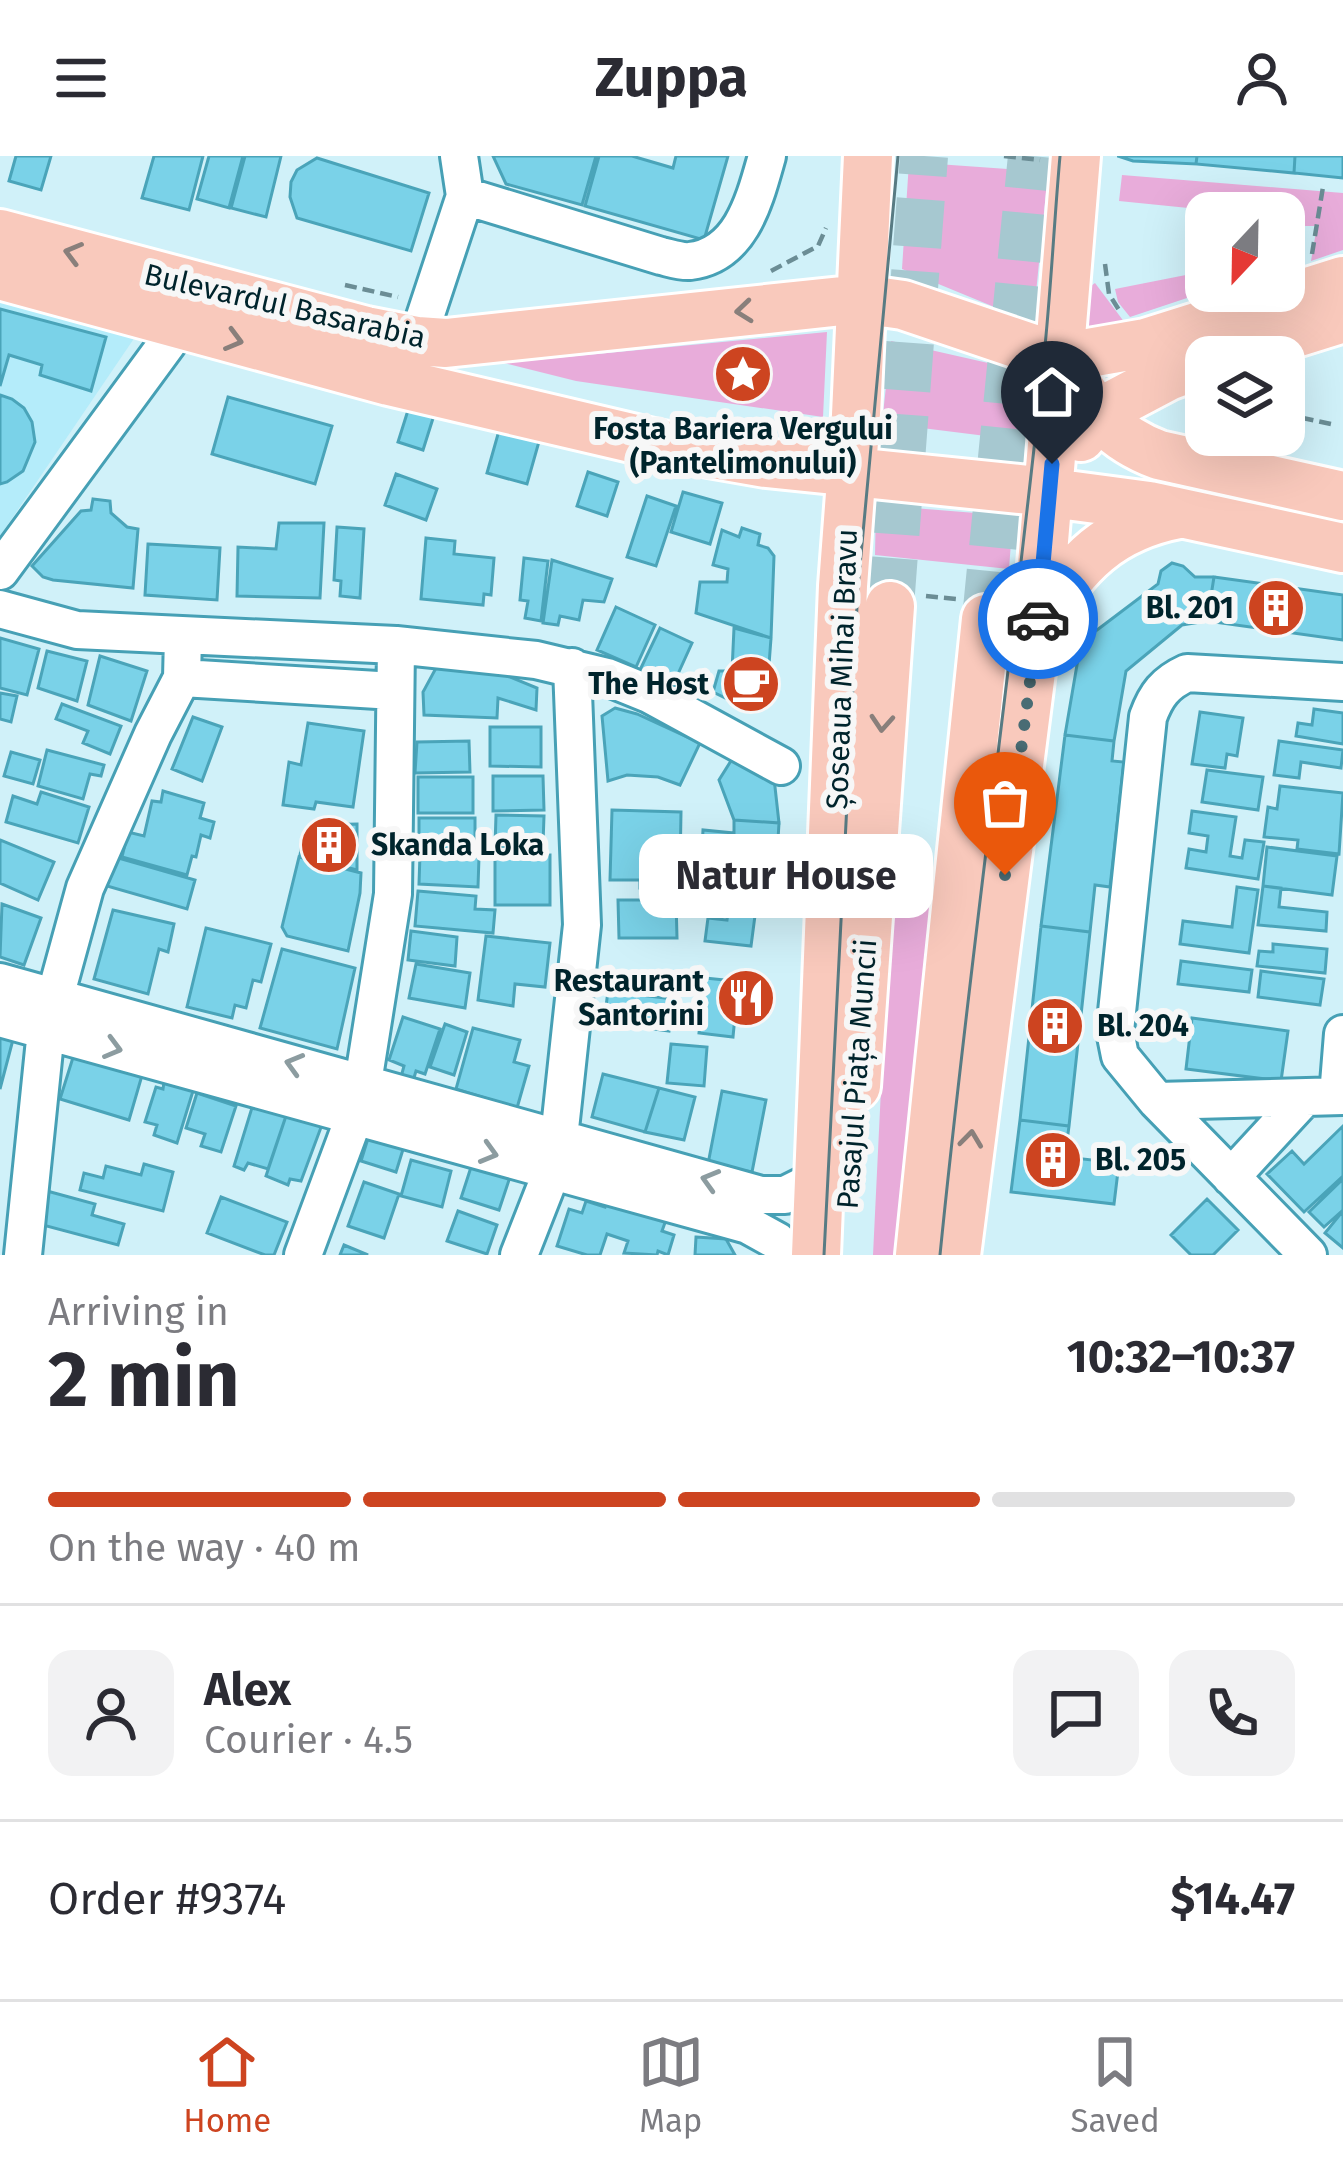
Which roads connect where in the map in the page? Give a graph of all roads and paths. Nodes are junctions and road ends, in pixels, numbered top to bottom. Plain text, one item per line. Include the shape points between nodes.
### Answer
1 (459, 156) edge
2 (767, 156) edge
3 (868, 156) edge
4 (1076, 156) edge
5 (1323, 187) dead end
6 (466, 196) junction
7 (828, 226) dead end
8 (0, 234) edge
9 (1106, 264) dead end
10 (770, 271) dead end
11 (1327, 271) edge
12 (0, 275) edge
13 (337, 283) dead end
14 (861, 298) junction
15 (1124, 314) dead end
16 (1343, 318) edge
17 (423, 323) junction
18 (180, 326) junction
19 (1285, 336) edge
20 (1060, 358) junction
21 (1185, 370) edge
22 (1098, 413) junction
23 (1305, 419) edge
24 (1330, 424) dead end
25 (852, 472) junction
26 (1049, 492) junction
27 (1343, 496) edge
28 (1190, 513) junction
29 (1343, 548) edge
30 (0, 571) edge
31 (907, 601) joint
32 (0, 609) edge
33 (973, 609) joint
34 (1037, 625) junction
35 (184, 637) junction
36 (396, 645) junction
37 (572, 667) junction
38 (182, 678) junction
39 (1343, 682) edge
40 (394, 691) junction
41 (781, 766) dead end
42 (0, 982) edge
43 (50, 1014) junction
44 (0, 1018) edge
45 (1343, 1034) edge
46 (1328, 1097) edge
47 (359, 1099) junction
48 (1157, 1101) junction
49 (555, 1154) junction
50 (820, 1177) junction
51 (1232, 1177) junction
52 (23, 1255) edge
53 (303, 1255) edge
54 (519, 1255) edge
55 (791, 1255) edge
56 (816, 1255) edge
57 (844, 1255) edge
58 (920, 1255) edge
59 (956, 1255) edge
60 (1308, 1255) edge

1 - 6 street
2 - 6 street via 740,231 719,251 689,261
3 - 14 main road, Șoseaua Mihai Bravu
4 - 20 main road
5 - 11 path
6 - 17 street
7 - 10 path via 818,246
17 -> 8 main road, Bulevardul Basarabia via 366,331
9 - 15 path via 1109,294
11 - 20 main road via 1146,343
12 - 18 main road, Bulevardul Basarabia
13 - 17 path
14 -> 17 main road, Bulevardul Basarabia via 466,342
14 - 20 main road, Bulevardul Basarabia
14 - 25 main road, Șoseaua Mihai Bravu
16 - 19 main road
18 -> 25 main road, Bulevardul Basarabia via 601,432
18 - 30 street
20 - 22 main road
20 - 26 main road
21 - 22 main road
22 - 26 main road
22 - 27 main road via 1137,447
23 - 24 path
25 - 26 main road, Bulevardul Basarabia
25 - 50 main road, Șoseaua Mihai Bravu
26 - 28 main road, Bulevardul Basarabia
26 - 34 main road
28 - 29 main road, Bulevardul Basarabia
28 - 34 main road via 1134,526 1099,548 1071,573
31 - 33 path
31 -> 57 main road, Pasajul Piața Muncii
32 - 35 street via 77,630
33 - 58 main road
59 -> 34 main road
35 - 36 street
35 - 38 street
36 - 37 street
36 - 40 street
37 - 41 street via 649,694
37 - 49 street via 582,926
38 - 40 street
38 - 43 street via 85,888
39 - 48 street via 1187,673 1154,699 1114,1031 1120,1056
40 - 47 street via 393,894
42 - 43 street
43 - 44 street
43 - 47 street
43 - 52 street
45 - 46 street
46 - 48 street
46 - 51 street
47 - 49 street
47 - 53 street
48 - 51 street
50 -> 49 street via 784,1195 761,1195
49 - 54 street
49 - 55 street via 748,1225
50 - 56 main road, Șoseaua Mihai Bravu
51 - 60 street

